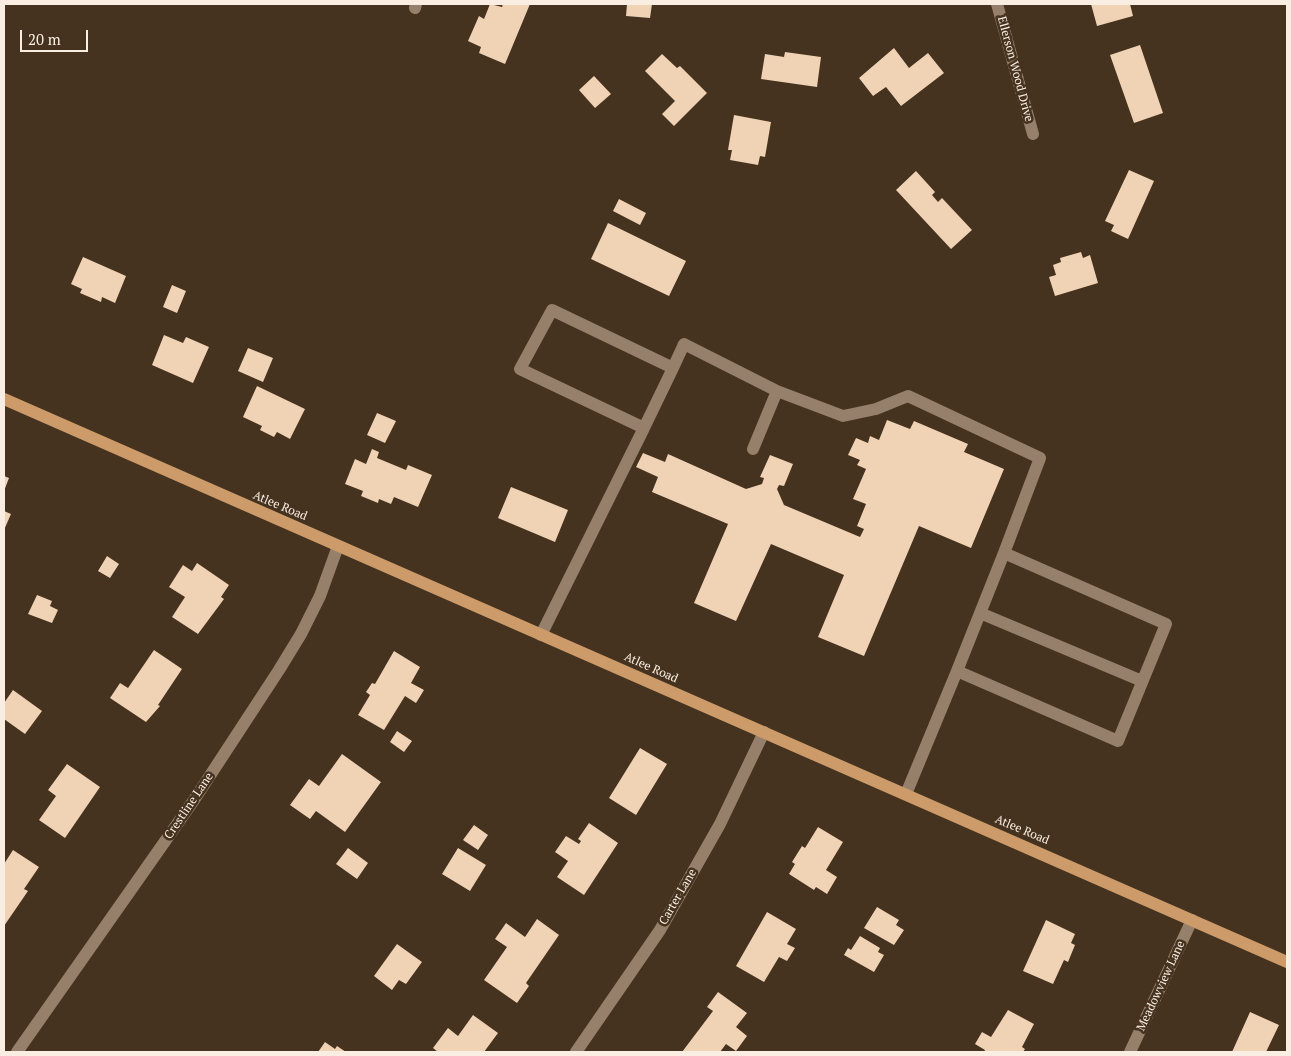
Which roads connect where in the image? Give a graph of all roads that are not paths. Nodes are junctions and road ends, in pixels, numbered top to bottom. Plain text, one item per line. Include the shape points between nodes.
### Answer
1 (997, 4) edge
2 (1033, 134) dead end
3 (673, 368) junction
4 (777, 391) junction
5 (4, 399) edge
6 (644, 428) junction
7 (753, 449) dead end
8 (338, 546) junction
9 (1004, 552) junction
10 (980, 613) junction
11 (541, 635) junction
12 (957, 670) junction
13 (1142, 681) junction
14 (764, 732) junction
15 (906, 794) junction
16 (1192, 920) junction
17 (1287, 962) edge
18 (17, 1052) edge
19 (576, 1052) edge
20 (1130, 1052) edge

1 - 2 street, Ellerson Wood Drive
3 - 4 street via 684,344
3 - 6 street
3 - 6 street via 552,310 520,369
4 - 7 street
4 - 9 street via 843,416 876,409 908,396 1040,458
5 - 8 main road, Atlee Road
6 - 11 street
8 - 11 main road, Atlee Road
8 - 18 street, Crestline Lane via 320,596 279,670 194,800
9 - 10 street
9 - 13 street via 1166,624
10 - 12 street
10 - 13 street
11 - 14 main road, Atlee Road
12 - 13 street via 1118,741
12 - 15 street
14 - 15 main road, Atlee Road
14 - 19 street, Carter Lane via 720,824 660,930
15 - 16 main road, Atlee Road
16 - 17 main road, Atlee Road
16 - 20 street, Meadowview Lane

